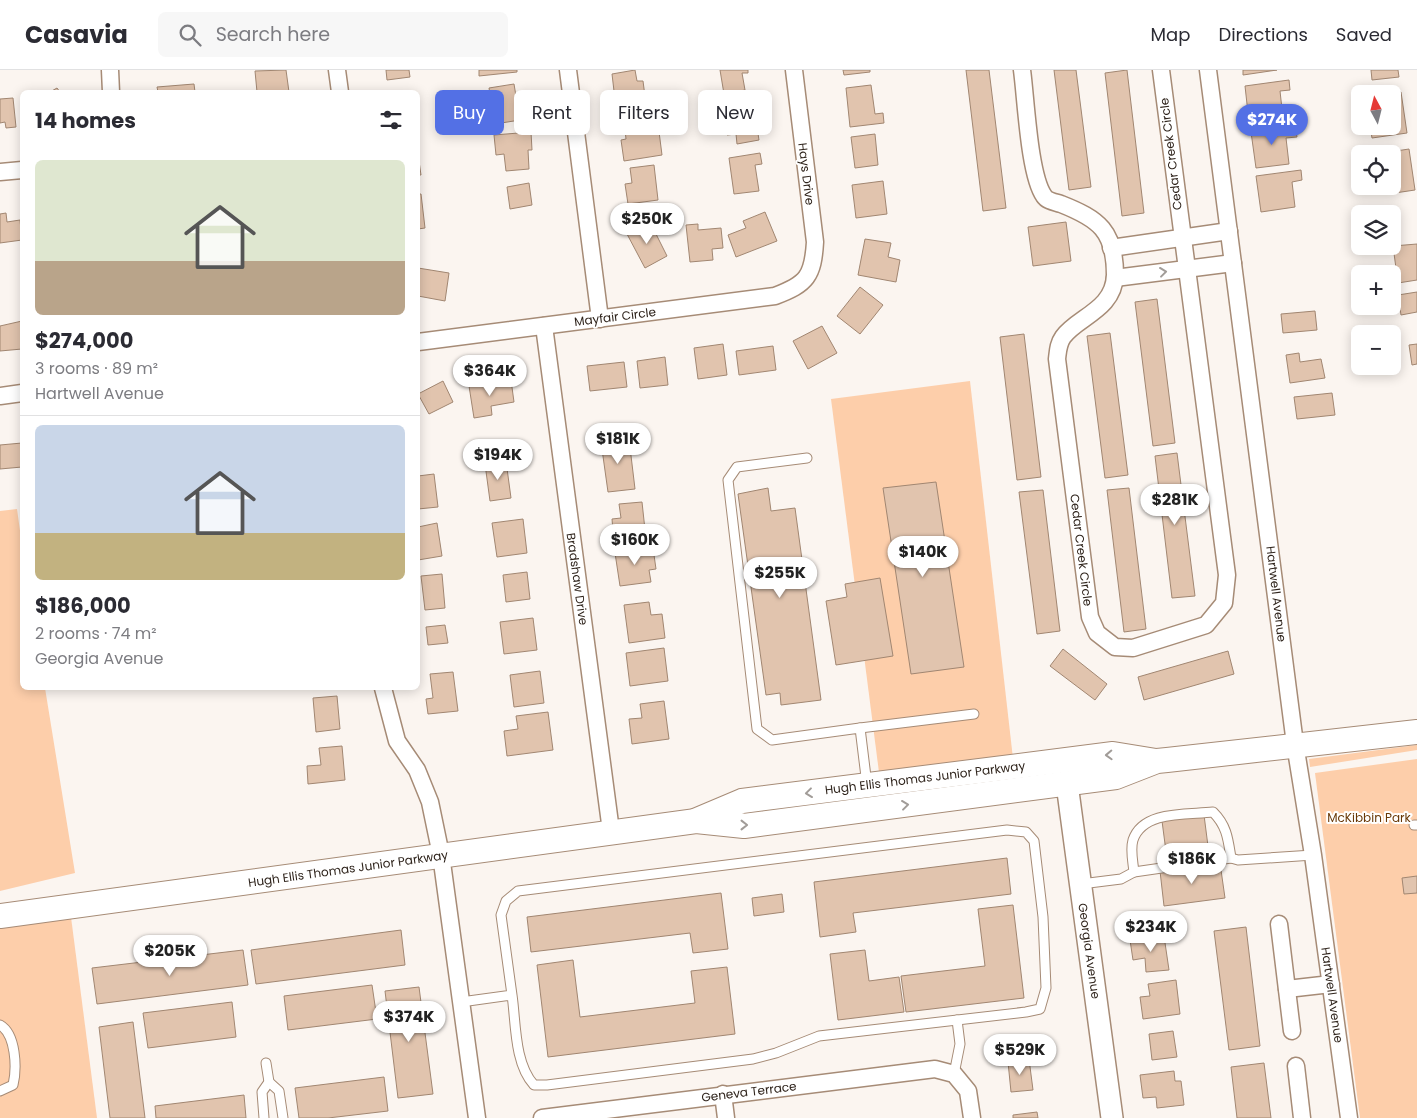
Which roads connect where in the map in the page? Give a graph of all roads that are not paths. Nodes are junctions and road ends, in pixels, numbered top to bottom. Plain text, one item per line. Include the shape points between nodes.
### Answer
1 (110, 70) edge
2 (337, 70) edge
3 (568, 70) edge
4 (794, 70) edge
5 (1022, 70) edge
6 (1161, 70) edge
7 (1208, 70) edge
8 (111, 90) edge
9 (340, 90) edge
10 (20, 170) edge
11 (0, 172) edge
12 (1229, 231) junction
13 (1181, 239) junction
14 (1111, 248) junction
15 (1233, 263) junction
16 (1186, 270) junction
17 (807, 276) joint
18 (1115, 278) junction
19 (600, 319) junction
20 (544, 326) junction
21 (420, 342) edge
22 (20, 393) edge
23 (0, 396) edge
24 (807, 458) dead end
25 (384, 690) edge
26 (974, 714) dead end
27 (860, 728) junction
28 (1417, 732) edge
29 (1296, 744) junction
30 (1157, 761) junction
31 (1067, 784) junction
32 (867, 785) junction
33 (696, 820) junction
34 (611, 832) junction
35 (1314, 855) junction
36 (441, 856) junction
37 (1231, 858) junction
38 (1134, 872) junction
39 (1081, 884) junction
40 (0, 916) edge
41 (1279, 924) dead end
42 (1330, 984) junction
43 (1287, 989) junction
44 (512, 995) junction
45 (461, 1002) junction
46 (957, 1020) junction
47 (0, 1024) edge
48 (1292, 1031) dead end
49 (266, 1063) dead end
50 (1296, 1066) dead end
51 (954, 1074) junction
52 (269, 1082) junction
53 (0, 1091) edge
54 (723, 1094) junction
55 (264, 1118) edge
56 (282, 1118) edge
57 (477, 1118) edge
58 (542, 1118) edge
59 (726, 1118) edge
60 (972, 1118) edge
61 (1112, 1118) edge
62 (1302, 1118) edge
63 (1348, 1118) edge

1 - 8 street
2 - 9 street
3 - 19 street
4 - 17 street, Hays Drive via 815,242 813,265
5 - 14 street via 1036,181 1045,199 1096,220
6 - 13 street, Cedar Creek Circle
7 - 12 street, Hartwell Avenue
10 - 11 street
12 - 13 street
12 - 15 street, Hartwell Avenue
13 - 14 street
13 - 16 street, Cedar Creek Circle
14 - 18 street
15 - 16 street
15 - 29 street, Hartwell Avenue
18 -> 16 street
16 - 18 street, Cedar Creek Circle via 1227,575 1224,603 1206,625 1133,648 1115,647 1097,633 1090,617 1057,359 1058,345 1063,336 1097,311
17 - 19 street, Mayfair Circle via 792,289 775,296
19 - 20 street, Mayfair Circle
20 - 21 street, Mayfair Circle
20 - 34 street, Bradshaw Drive
22 - 23 street
24 - 27 lane via 737,467 728,480 758,729 772,740
25 - 36 street via 397,741 417,770 430,802
26 - 27 lane
27 - 32 lane
28 - 29 main road, Hugh Ellis Thomas Junior Parkway
29 - 30 main road, Hugh Ellis Thomas Junior Parkway
29 - 35 street, Hartwell Avenue
30 - 31 main road, Hugh Ellis Thomas Junior Parkway via 1116,777
30 -> 32 main road, Hugh Ellis Thomas Junior Parkway via 1113,754
33 -> 31 main road, Hugh Ellis Thomas Junior Parkway via 744,826
31 - 39 street, Georgia Avenue
32 -> 33 main road, Hugh Ellis Thomas Junior Parkway via 742,801
33 - 34 main road, Hugh Ellis Thomas Junior Parkway
34 - 36 main road, Hugh Ellis Thomas Junior Parkway
35 - 37 lane
35 - 42 street, Hartwell Avenue
36 - 40 main road, Hugh Ellis Thomas Junior Parkway
36 - 45 street
37 - 38 lane
37 - 38 lane via 1227,834 1214,812 1161,817 1140,828 1133,840
38 - 39 lane via 1121,879
39 - 61 street, Georgia Avenue
41 - 43 street
42 - 43 street
42 - 63 street, Hartwell Avenue
43 - 48 street
44 - 45 lane
44 - 46 lane via 521,1060 526,1076 534,1085 753,1059 776,1054 819,1036
44 - 46 lane via 501,915 506,901 518,891 997,831 1026,832 1034,841 1043,916 1046,988 1040,1009
45 - 57 street
46 - 51 lane via 960,1044
47 - 53 lane via 10,1034 16,1074 13,1085
49 - 52 lane
50 - 62 street
51 - 54 street, Geneva Terrace via 935,1069
51 - 60 street via 968,1091
52 - 55 lane via 262,1092
52 - 56 lane via 278,1090
54 - 58 street, Geneva Terrace
54 - 59 street

